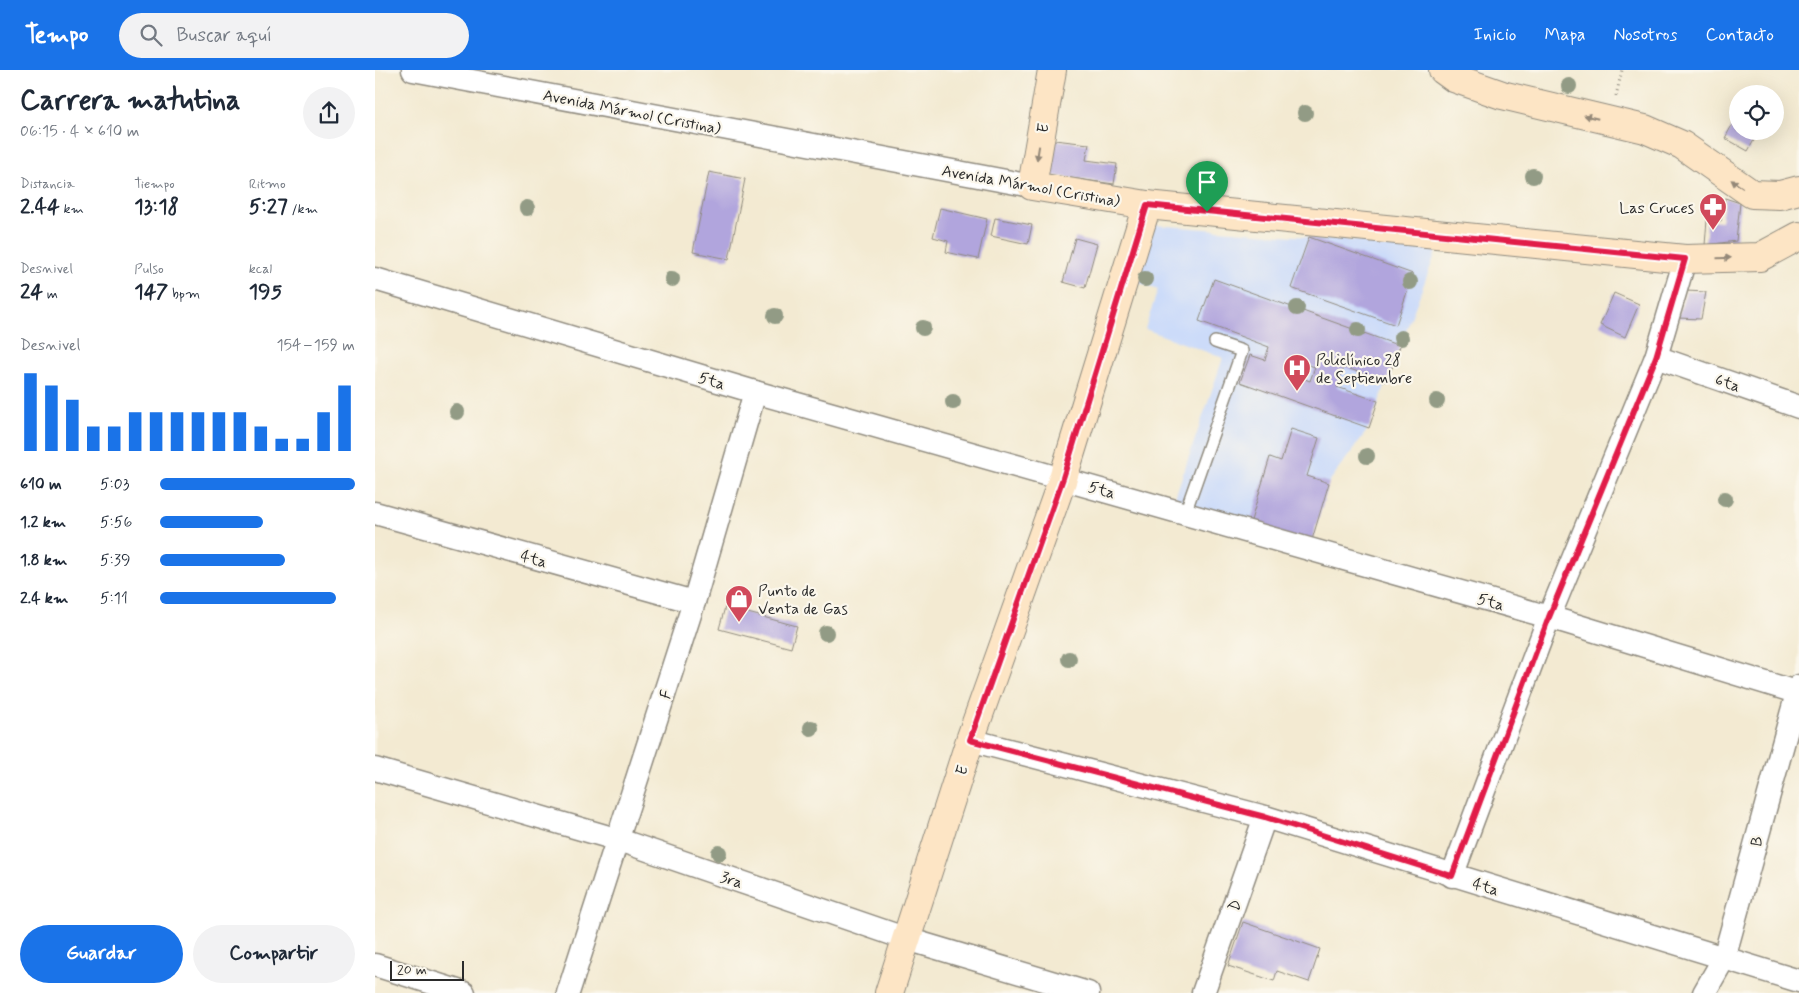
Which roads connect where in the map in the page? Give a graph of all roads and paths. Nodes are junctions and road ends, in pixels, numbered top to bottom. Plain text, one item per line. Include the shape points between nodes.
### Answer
1 (413, 70) edge
2 (1052, 70) edge
3 (1443, 70) edge
4 (1622, 70) edge
5 (1617, 95) dead end
6 (1032, 186) junction
7 (1799, 190) edge
8 (1147, 205) junction
9 (1799, 236) edge
10 (1685, 259) junction
11 (375, 279) edge
12 (1215, 342) dead end
13 (1656, 357) junction
14 (755, 392) junction
15 (1799, 407) edge
16 (1063, 478) junction
17 (375, 513) edge
18 (1185, 513) junction
19 (694, 602) junction
20 (1549, 617) junction
21 (1798, 690) edge
22 (970, 740) junction
23 (375, 769) edge
24 (1265, 817) junction
25 (619, 840) junction
26 (1452, 876) junction
27 (907, 939) junction
28 (1724, 958) junction
29 (375, 965) edge
30 (1799, 981) edge
31 (464, 993) edge
32 (568, 993) edge
33 (889, 993) edge
34 (1088, 993) edge
35 (1203, 993) edge
36 (1704, 993) edge

1 - 6 street, Avenida Mármol (Cristina)
2 -> 6 main road, E
7 -> 3 main road via 1780,195 1752,194 1682,145 1645,129 1502,95 1454,78
4 - 5 path
6 - 8 main road, Avenida Mármol (Cristina)
8 - 10 main road, Avenida Mármol (Cristina)
8 - 16 main road, E
10 -> 9 main road, Avenida Mármol (Cristina) via 1760,257
10 - 13 street
11 - 14 street, 5ta
12 - 18 lane via 1242,351
13 - 15 street, 6ta
13 - 20 street
14 - 16 street, 5ta
14 - 19 street, F
16 - 18 street, 5ta
16 - 22 main road, E
17 - 19 street, 4ta
18 - 20 street, 5ta
19 - 25 street, F
20 - 21 street, 5ta
20 - 26 street
21 - 28 street, B
22 - 24 street, 4ta
22 - 27 main road, E
23 - 25 street, 3ra
24 - 26 street, 4ta
24 - 35 street, D
25 - 27 street, 3ra
25 - 32 street, F
26 - 28 street, 4ta
27 - 33 main road, E
27 - 34 street, 3ra
28 - 30 street, 4ta
28 - 36 street, B
29 - 31 street

